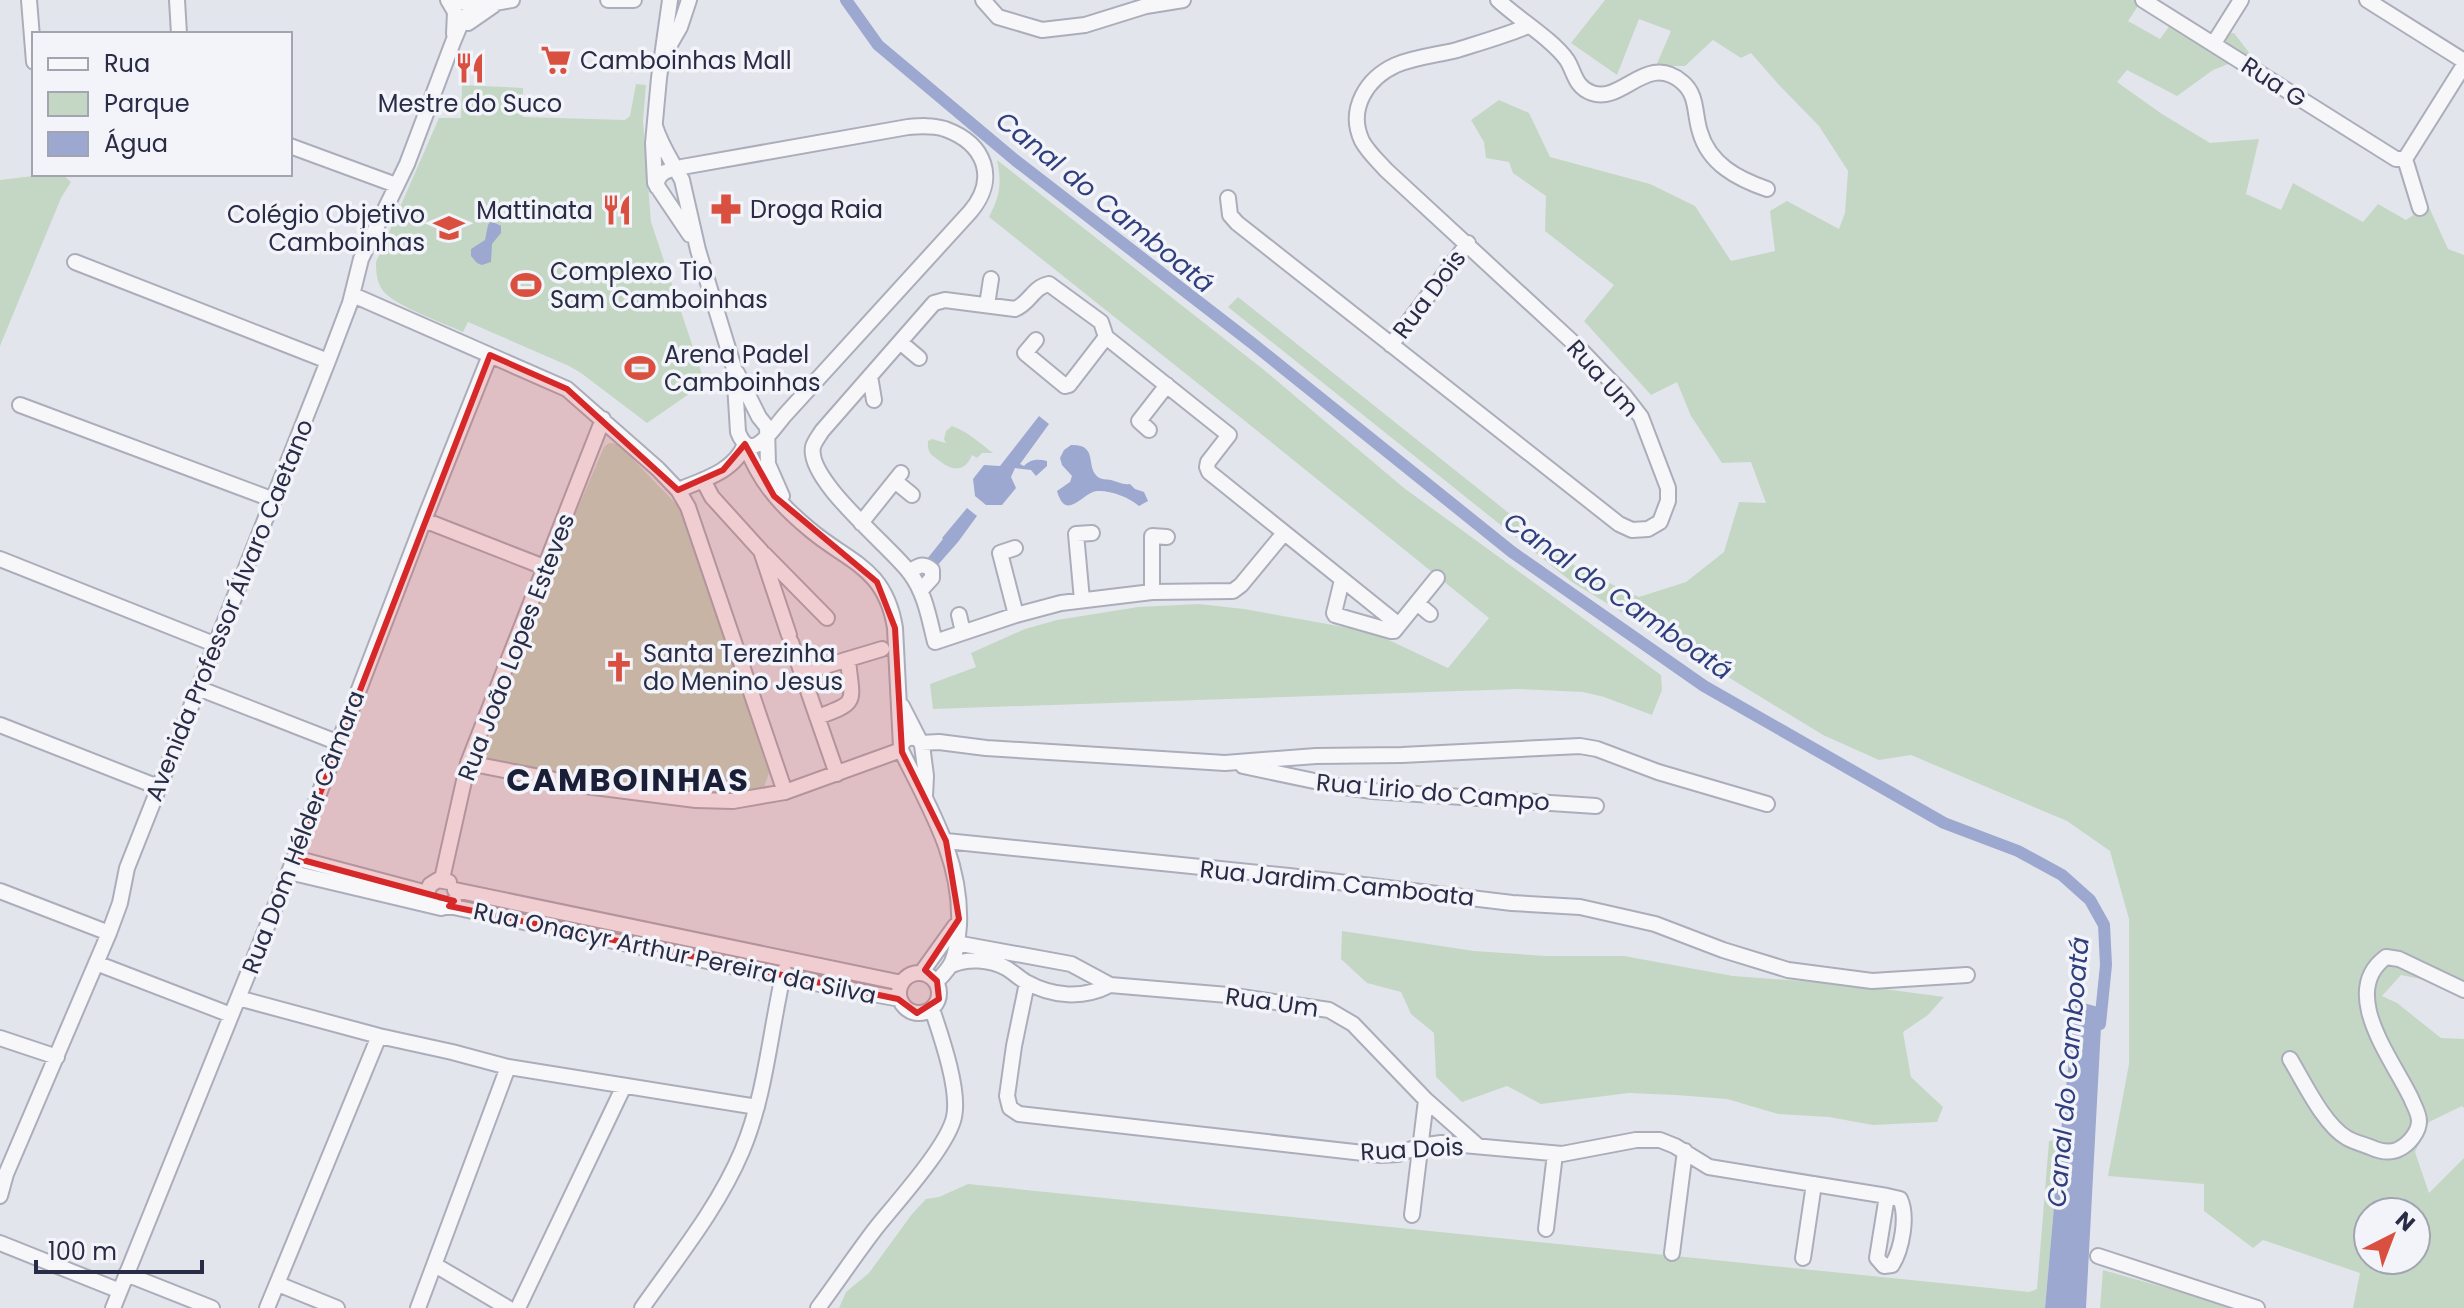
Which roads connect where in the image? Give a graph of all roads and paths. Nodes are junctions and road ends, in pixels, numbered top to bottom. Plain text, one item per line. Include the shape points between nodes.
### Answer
1 (29, 0) edge
2 (177, 0) edge
3 (448, 0) edge
4 (512, 0) edge
5 (608, 0) edge
6 (634, 0) edge
7 (670, 0) edge
8 (689, 0) edge
9 (983, 0) edge
10 (1183, 0) edge
11 (2143, 0) edge
12 (2241, 0) edge
13 (2367, 0) edge
14 (470, 2) edge
15 (1500, 2) edge
16 (494, 5) junction
17 (1528, 26) junction
18 (179, 32) edge
19 (32, 37) edge
20 (1491, 37) junction
21 (2214, 43) junction
22 (452, 44) junction
23 (662, 59) junction
24 (2464, 63) edge
25 (655, 126) junction
26 (292, 147) edge
27 (2405, 159) junction
28 (698, 165) junction
29 (675, 168) junction
30 (396, 185) junction
31 (683, 186) junction
32 (658, 188) junction
33 (1767, 189) dead end
34 (1228, 198) dead end
35 (2420, 208) dead end
36 (1468, 243) junction
37 (698, 250) junction
38 (75, 262) dead end
39 (991, 279) dead end
40 (353, 295) junction
41 (987, 305) junction
42 (1106, 337) junction
43 (1036, 340) dead end
44 (900, 342) junction
45 (1391, 345) junction
46 (490, 355) junction
47 (919, 358) dead end
48 (328, 361) junction
49 (734, 368) junction
50 (870, 376) junction
51 (1167, 385) junction
52 (874, 400) dead end
53 (20, 405) dead end
54 (792, 407) junction
55 (759, 417) junction
56 (603, 419) junction
57 (738, 428) junction
58 (1149, 430) dead end
59 (767, 436) junction
60 (745, 444) junction
61 (703, 480) junction
62 (678, 490) junction
63 (912, 495) dead end
64 (274, 500) junction
65 (792, 514) junction
66 (424, 520) junction
67 (861, 523) junction
68 (1092, 533) dead end
69 (1284, 533) junction
70 (1167, 537) dead end
71 (1015, 548) dead end
72 (761, 551) junction
73 (0, 559) edge
74 (544, 567) junction
75 (1437, 578) dead end
76 (1342, 580) junction
77 (1152, 592) junction
78 (1082, 600) junction
79 (1417, 603) junction
80 (1430, 614) dead end
81 (959, 615) dead end
82 (1016, 615) junction
83 (827, 618) dead end
84 (1399, 625) junction
85 (963, 632) junction
86 (214, 644) junction
87 (882, 649) dead end
88 (848, 660) junction
89 (802, 673) junction
90 (198, 688) junction
91 (900, 702) junction
92 (817, 717) junction
93 (0, 725) edge
94 (339, 743) junction
95 (921, 745) junction
96 (902, 751) junction
97 (468, 763) junction
98 (1225, 763) junction
99 (837, 774) junction
100 (158, 787) junction
101 (785, 792) junction
102 (925, 798) junction
103 (1767, 804) dead end
104 (1596, 806) dead end
105 (946, 841) junction
106 (292, 865) junction
107 (442, 879) junction
108 (455, 890) junction
109 (0, 891) edge
110 (430, 899) junction
111 (449, 906) junction
112 (959, 919) junction
113 (109, 933) junction
114 (956, 943) junction
115 (786, 959) junction
116 (96, 963) junction
117 (952, 965) junction
118 (922, 972) junction
119 (1967, 975) dead end
120 (782, 977) junction
121 (937, 981) junction
122 (902, 983) junction
123 (1027, 983) junction
124 (1110, 985) junction
125 (2464, 990) edge
126 (238, 998) junction
127 (900, 999) junction
128 (927, 1011) junction
129 (231, 1015) junction
130 (379, 1036) junction
131 (0, 1038) edge
132 (57, 1057) junction
133 (2290, 1059) dead end
134 (508, 1067) junction
135 (624, 1086) junction
136 (1426, 1100) junction
137 (757, 1107) junction
138 (1420, 1146) junction
139 (1478, 1146) junction
140 (1685, 1151) junction
141 (1555, 1154) junction
142 (1709, 1167) junction
143 (1682, 1173) junction
144 (3, 1177) edge
145 (1814, 1184) junction
146 (0, 1196) edge
147 (1887, 1196) dead end
148 (1412, 1215) dead end
149 (1546, 1229) dead end
150 (0, 1243) edge
151 (1672, 1253) dead end
152 (2098, 1256) dead end
153 (1803, 1258) dead end
154 (435, 1265) junction
155 (126, 1274) junction
156 (278, 1284) junction
157 (120, 1291) junction
158 (113, 1308) edge
159 (212, 1308) edge
160 (267, 1308) edge
161 (337, 1308) edge
162 (418, 1308) edge
163 (508, 1308) edge
164 (518, 1308) edge
165 (642, 1308) edge
166 (818, 1308) edge
167 (2257, 1308) edge

1 - 19 street
2 - 18 street
3 - 22 street via 455,12
4 - 16 street
5 - 6 street
7 - 23 street
8 - 23 street
9 - 10 street via 998,17 1042,30 1085,25
11 - 21 street, Rua G
12 - 21 street
13 - 24 street
14 - 16 street
14 - 22 street, Avenida Professor Álvaro Caetano
15 - 17 street
15 - 20 street
16 - 22 street
17 - 20 street
17 - 33 street via 1568,62 1583,89 1595,95 1656,72 1681,80 1691,91 1710,152 1723,168
20 - 36 street, Rua Um via 1383,72 1357,109 1362,140 1371,154
21 - 27 street, Rua G via 2396,159
22 - 30 street, Avenida Professor Álvaro Caetano
23 - 25 street
24 - 27 street
25 - 29 street
25 - 32 street
26 - 30 street
27 - 35 street
28 - 29 street
28 - 31 street
28 - 54 street via 928,126 959,136 985,164 979,201
29 - 31 street
29 - 32 street via 659,175
30 - 40 street, Avenida Professor Álvaro Caetano via 361,259
31 - 32 street via 672,196
31 - 37 street
32 - 37 street
34 - 45 street, Rua Um via 1237,223
36 - 45 street, Rua Dois
36 - 45 street, Rua Um via 1580,349 1641,417 1668,488 1660,522 1632,530 1619,524
37 - 49 street
38 - 48 street
39 - 41 street
40 - 46 street
40 - 48 street, Avenida Professor Álvaro Caetano
41 - 42 street via 1020,307 1039,286 1049,284 1101,322
41 - 44 street via 934,303
42 - 43 street via 1065,386 1025,353
42 - 51 street
44 - 47 street
44 - 50 street
46 - 56 street via 567,389
46 - 66 street, Rua Dom Hélder Câmara
48 - 64 street, Avenida Professor Álvaro Caetano
49 - 55 street
49 - 57 street
50 - 52 street
50 - 67 street via 813,448 825,479
51 - 58 street via 1139,421
51 - 69 street via 1229,435 1207,467 1209,472 1245,494
53 - 64 street
54 - 55 street
54 - 59 street
55 - 57 street via 746,417
55 - 59 street
56 - 62 street
56 - 74 street, Rua João Lopes Esteves
57 - 60 street
59 - 60 street via 758,445
59 - 65 street via 770,473
60 - 61 street via 735,460
60 - 65 street via 760,477
61 - 62 street
61 - 72 street
62 - 101 street via 723,604
63 - 67 street via 898,477
64 - 86 street, Avenida Professor Álvaro Caetano
65 - 91 street via 877,582 893,615
66 - 74 street
66 - 94 street, Rua Dom Hélder Câmara
67 - 85 street via 909,572 922,565 932,570 921,590 935,642
68 - 78 street via 1076,534
69 - 76 street via 1314,548
69 - 77 street via 1233,591
70 - 77 street via 1152,536
71 - 82 street via 1000,553
72 - 83 street
72 - 89 street
73 - 86 street
74 - 97 street, Rua João Lopes Esteves
75 - 79 street
76 - 84 street via 1381,602
76 - 84 street via 1335,615 1391,631
77 - 78 street
78 - 82 street
79 - 80 street
79 - 84 street
81 - 85 street
82 - 85 street
86 - 90 street, Avenida Professor Álvaro Caetano
87 - 88 street
88 - 89 street
88 - 92 street via 850,703
89 - 92 street
90 - 94 street
90 - 100 street, Avenida Professor Álvaro Caetano
91 - 95 street
91 - 96 street
92 - 99 street
93 - 100 street
94 - 106 street, Rua Dom Hélder Câmara
95 - 96 street via 907,739
95 - 98 street, Rua Lirio do Campo via 939,742
95 - 102 street
96 - 99 street
96 - 102 street
97 - 101 street via 696,800 733,801
97 - 107 street, Rua João Lopes Esteves
98 - 103 street, Rua Lirio do Campo via 1580,746
98 - 104 street, Rua Lirio do Campo via 1372,791
99 - 101 street
100 - 113 street, Avenida Professor Álvaro Caetano
102 - 105 street
105 - 112 street via 957,877
105 - 119 street, Rua Jardim Camboata via 1580,907 1655,924 1788,970 1872,981
106 - 110 street
106 - 126 street, Rua Dom Hélder Câmara
107 - 108 street
107 - 110 street via 430,885
108 - 111 street
108 - 115 street, Rua Onacyr Arthur Pereira da Silva
109 - 113 street
110 - 111 street via 441,908
111 - 120 street, Rua Onacyr Arthur Pereira da Silva
112 - 114 street
112 - 118 street
113 - 116 street, Avenida Professor Álvaro Caetano
114 - 117 street
114 - 124 street, Rua Um via 1071,964
115 - 120 street
115 - 122 street, Rua Onacyr Arthur Pereira da Silva
116 - 129 street
116 - 132 street, Avenida Professor Álvaro Caetano
117 - 121 street
117 - 123 street, Rua Um via 964,959 1003,966
118 - 121 street
118 - 122 street via 910,974
120 - 127 street, Rua Onacyr Arthur Pereira da Silva
120 - 137 street
121 - 128 street via 939,999
122 - 127 street
123 - 124 street, Rua Um via 1076,996
123 - 138 street, Rua Dois via 1007,1096 1010,1108 1019,1114 1381,1155
124 - 136 street, Rua Um via 1329,1010 1353,1024
125 - 133 street via 2399,959 2386,957 2370,974 2366,990 2381,1046 2419,1116 2419,1130 2395,1152 2345,1137
126 - 129 street, Rua Dom Hélder Câmara
126 - 130 street
127 - 128 street via 912,1012
128 - 166 street via 955,1100 950,1129
129 - 155 street, Rua Dom Hélder Câmara
130 - 134 street
130 - 156 street
131 - 132 street
132 - 144 street, Avenida Professor Álvaro Caetano
134 - 135 street
134 - 154 street
135 - 137 street
135 - 164 street
136 - 138 street
136 - 139 street, Rua Um
137 - 165 street via 742,1151 714,1204
138 - 139 street, Rua Dois
138 - 148 street
139 - 141 street, Rua Dois
140 - 141 street, Rua Dois via 1660,1140 1636,1140
140 - 142 street, Rua Dois
140 - 143 street
141 - 149 street
142 - 143 street
142 - 145 street, Rua Dois
143 - 151 street
144 - 146 street, Avenida Professor Álvaro Caetano
145 - 147 street, Rua Dois
145 - 153 street
150 - 157 street
152 - 167 street
154 - 162 street
154 - 163 street
155 - 157 street, Rua Dom Hélder Câmara
155 - 159 street
156 - 160 street
156 - 161 street
157 - 158 street, Rua Dom Hélder Câmara

